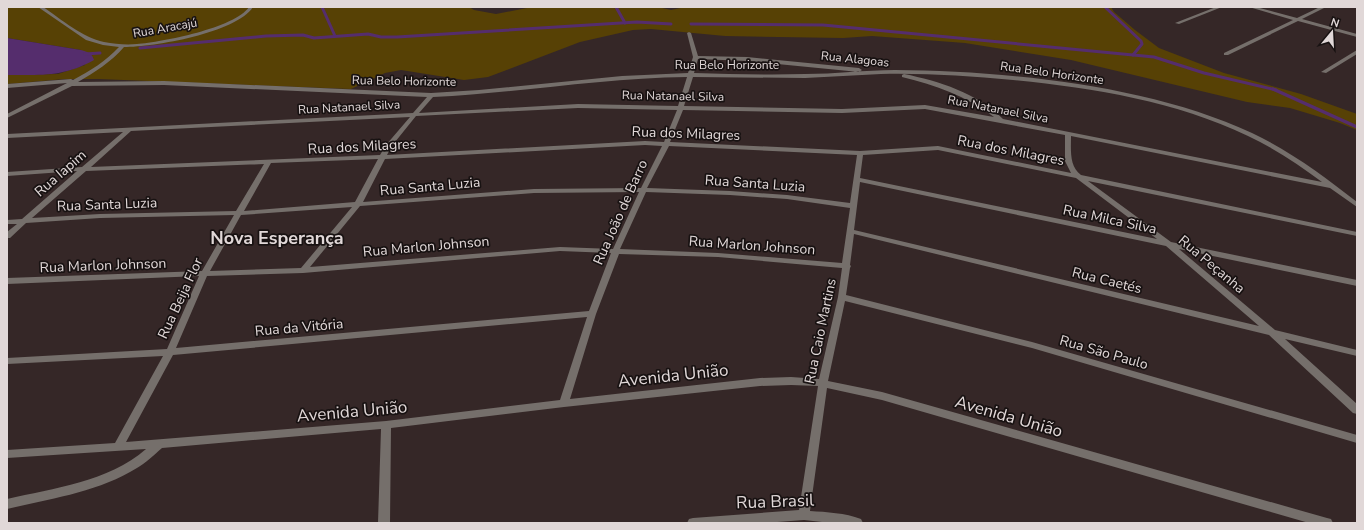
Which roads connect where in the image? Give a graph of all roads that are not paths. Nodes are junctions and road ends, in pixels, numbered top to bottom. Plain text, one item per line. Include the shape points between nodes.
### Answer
1 (40, 7) edge
2 (251, 7) edge
3 (1220, 7) edge
4 (1252, 7) edge
5 (1324, 7) edge
6 (1298, 20) junction
7 (1177, 23) dead end
8 (689, 33) dead end
9 (1357, 36) edge
10 (123, 45) junction
11 (1357, 52) edge
12 (1226, 54) dead end
13 (696, 57) junction
14 (1324, 72) dead end
15 (886, 73) junction
16 (692, 75) junction
17 (76, 80) junction
18 (69, 84) junction
19 (7, 86) edge
20 (431, 95) junction
21 (682, 107) junction
22 (413, 115) junction
23 (7, 116) edge
24 (1000, 120) junction
25 (130, 129) junction
26 (1068, 134) junction
27 (7, 136) edge
28 (667, 143) junction
29 (860, 152) junction
30 (381, 157) junction
31 (268, 162) junction
32 (83, 170) junction
33 (7, 174) edge
34 (1076, 175) junction
35 (858, 180) junction
36 (1332, 186) junction
37 (643, 190) junction
38 (358, 204) junction
39 (1357, 205) edge
40 (854, 206) junction
41 (240, 213) junction
42 (25, 220) junction
43 (7, 222) edge
44 (851, 231) junction
45 (1357, 234) edge
46 (7, 236) edge
47 (1171, 246) junction
48 (616, 250) junction
49 (847, 266) junction
50 (303, 270) junction
51 (204, 274) junction
52 (7, 281) edge
53 (1357, 283) edge
54 (842, 297) junction
55 (592, 314) junction
56 (1275, 334) junction
57 (170, 352) junction
58 (1357, 353) edge
59 (7, 360) edge
60 (823, 383) junction
61 (564, 403) junction
62 (1357, 410) edge
63 (386, 425) junction
64 (1357, 439) edge
65 (159, 444) junction
66 (118, 446) junction
67 (7, 454) edge
68 (7, 504) edge
69 (804, 515) junction
70 (384, 523) edge
71 (693, 523) edge
72 (857, 523) edge
73 (1327, 523) edge

1 - 10 street, Rua Aracajú via 88,39
2 - 10 street, Rua Aracajú via 239,18 198,33 163,41
3 - 7 street
4 - 6 street
5 - 6 street
6 - 9 street
6 - 12 street
8 - 13 street, Rua João de Barro
10 - 17 street via 109,60
11 - 14 street
13 - 15 street, Rua Alagoas via 747,59
13 - 16 street, Rua João de Barro
15 - 16 street, Rua Belo Horizonte via 801,76
15 - 24 street, Rua Alagoas via 925,80 954,90
15 - 36 street, Rua Belo Horizonte via 918,72 1019,79 1097,89 1154,102 1211,119 1248,134 1273,147
16 - 20 street, Rua Belo Horizonte via 622,78 465,94
16 - 21 street, Rua João de Barro
17 - 18 street
17 - 19 street
18 - 20 street, Rua Belo Horizonte via 171,84
18 - 23 street
20 - 22 street
21 - 22 street, Rua Natanael Silva via 578,106
21 - 24 street, Rua Natanael Silva via 842,111 925,108
21 - 28 street, Rua João de Barro
22 - 25 street, Rua Natanael Silva
22 - 30 street
24 - 26 street, Rua Natanael Silva
25 - 27 street, Rua Natanael Silva
25 - 32 street, Rua Iapim
26 - 34 street via 1069,165 1070,170
26 - 36 street, Rua Natanael Silva
28 - 29 street, Rua dos Milagres
28 - 30 street, Rua dos Milagres
28 - 37 street, Rua João de Barro
29 - 34 street, Rua dos Milagres via 938,148
29 - 35 street, Rua Caio Martins
30 - 31 street, Rua dos Milagres
30 - 38 street
31 - 32 street, Rua dos Milagres
31 - 41 street, Rua Beija Flor
32 - 33 street, Rua dos Milagres
32 - 42 street, Rua Iapim
34 - 45 street, Rua dos Milagres
34 - 47 street, Rua Peçanha
35 - 40 street, Rua Caio Martins
35 - 47 street, Rua Milca Silva
36 - 39 street, Rua Belo Horizonte
37 - 38 street, Rua Santa Luzia via 500,192
37 - 40 street, Rua Santa Luzia via 758,195
37 - 48 street, Rua João de Barro
38 - 41 street, Rua Santa Luzia
38 - 50 street
40 - 44 street, Rua Caio Martins
41 - 42 street, Rua Santa Luzia
41 - 51 street, Rua Beija Flor
42 - 43 street, Rua Santa Luzia
42 - 46 street, Rua Iapim
44 - 49 street, Rua Caio Martins
44 - 56 street, Rua Caetés
47 - 53 street, Rua Milca Silva
47 - 56 street, Rua Peçanha
48 - 49 street, Rua Marlon Johnson via 718,254
48 - 50 street, Rua Marlon Johnson via 538,250
48 - 55 street, Rua João de Barro
49 - 54 street, Rua Caio Martins
50 - 51 street, Rua Marlon Johnson
51 - 52 street, Rua Marlon Johnson
51 - 57 street, Rua Beija Flor
54 - 60 street, Rua Caio Martins
54 - 64 street, Rua São Paulo via 1032,345
55 - 57 street, Rua da Vitória
55 - 61 street, Rua João de Barro
56 - 58 street, Rua Caetés
56 - 62 street, Rua Peçanha
57 - 59 street, Rua da Vitória
57 - 66 street, Rua Beija Flor
60 - 61 street, Avenida União via 760,382
60 - 69 street, Rua Caio Martins
60 - 73 street, Avenida União via 882,396
61 - 63 street, Avenida União
63 - 65 street, Avenida União
63 - 70 street
65 - 66 street, Avenida União
65 - 68 street via 138,463 104,480
66 - 67 street, Avenida União
69 - 71 street, Rua Brasil
69 - 72 street, Rua Brasil

